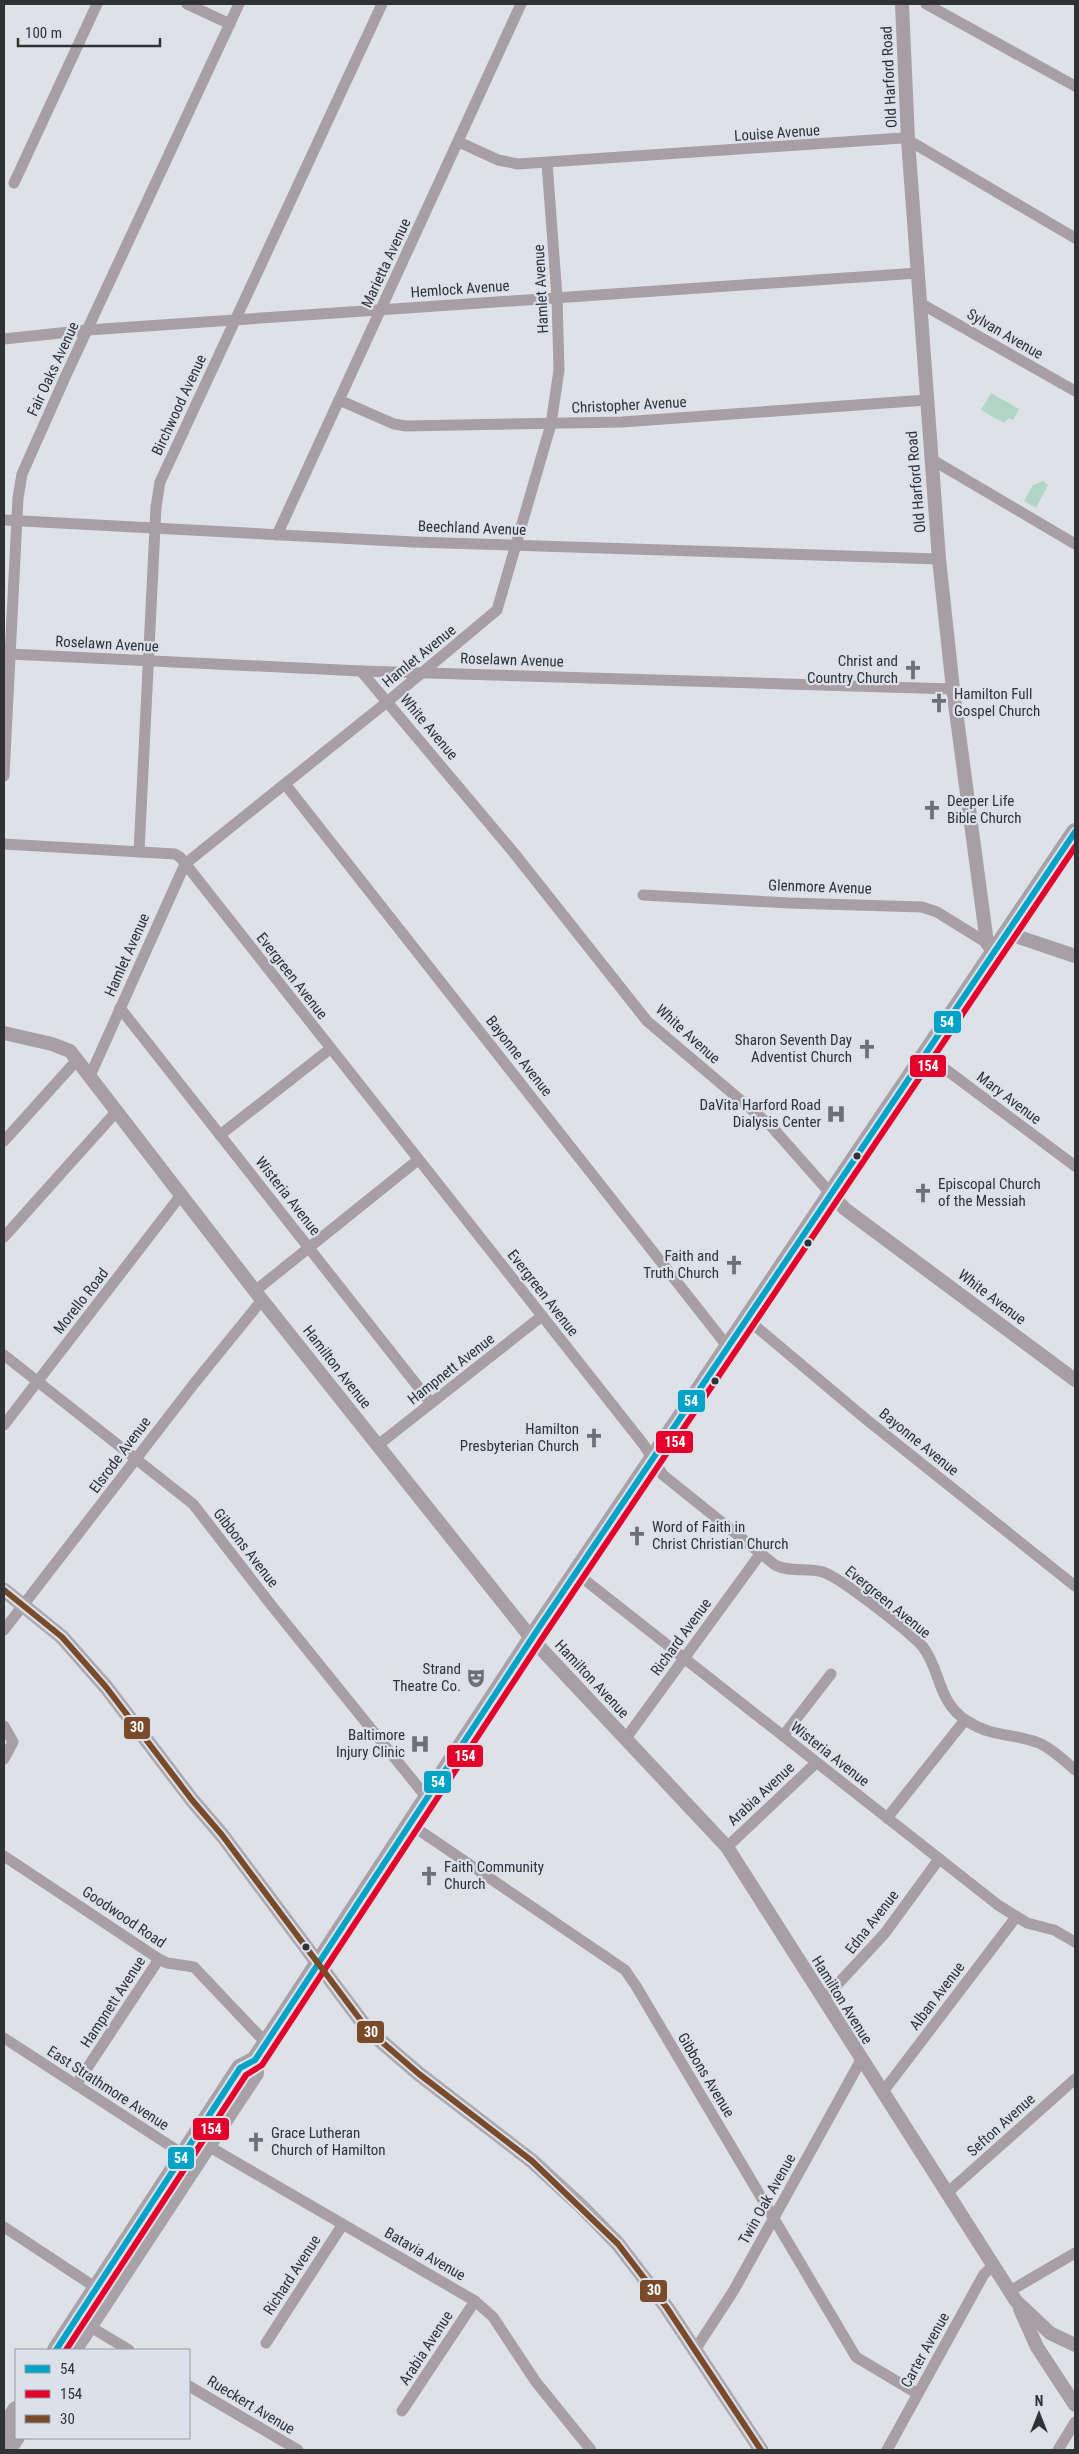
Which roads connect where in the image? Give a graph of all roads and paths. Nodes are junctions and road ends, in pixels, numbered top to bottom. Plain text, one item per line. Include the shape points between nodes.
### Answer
1 (97, 4) edge
2 (187, 4) edge
3 (239, 4) edge
4 (382, 4) edge
5 (521, 4) edge
6 (902, 4) edge
7 (926, 4) edge
8 (230, 24) junction
9 (1075, 86) edge
10 (908, 140) junction
11 (459, 142) junction
12 (547, 163) junction
13 (14, 183) dead end
14 (1075, 238) edge
15 (918, 273) junction
16 (557, 298) junction
17 (920, 303) junction
18 (381, 309) junction
19 (236, 319) junction
20 (88, 330) junction
21 (4, 339) edge
22 (1075, 391) edge
23 (339, 400) junction
24 (926, 400) junction
25 (551, 424) junction
26 (931, 459) junction
27 (4, 520) edge
28 (17, 521) junction
29 (155, 529) junction
30 (277, 536) junction
31 (515, 544) junction
32 (1075, 544) edge
33 (939, 559) junction
34 (10, 654) junction
35 (149, 662) junction
36 (360, 671) junction
37 (423, 672) junction
38 (952, 689) junction
39 (387, 702) junction
40 (4, 776) edge
41 (285, 784) junction
42 (1075, 832) edge
43 (4, 844) edge
44 (139, 852) junction
45 (185, 864) junction
46 (643, 895) dead end
47 (1007, 933) junction
48 (990, 948) junction
49 (1075, 956) edge
50 (120, 1008) junction
51 (4, 1033) edge
52 (330, 1049) junction
53 (925, 1054) junction
54 (77, 1060) junction
55 (90, 1076) junction
56 (116, 1112) junction
57 (220, 1134) junction
58 (4, 1141) edge
59 (418, 1160) junction
60 (1075, 1166) edge
61 (831, 1194) junction
62 (181, 1195) junction
63 (4, 1236) edge
64 (309, 1248) junction
65 (259, 1295) junction
66 (542, 1316) junction
67 (747, 1319) junction
68 (728, 1347) junction
69 (4, 1355) edge
70 (1075, 1380) edge
71 (38, 1382) junction
72 (431, 1403) junction
73 (4, 1425) edge
74 (378, 1446) junction
75 (137, 1458) junction
76 (652, 1460) junction
77 (761, 1554) junction
78 (576, 1573) junction
79 (1075, 1586) edge
80 (4, 1590) edge
81 (24, 1606) junction
82 (4, 1630) edge
83 (532, 1639) junction
84 (684, 1659) junction
85 (831, 1674) dead end
86 (965, 1720) junction
87 (4, 1726) edge
88 (783, 1736) junction
89 (626, 1738) junction
90 (4, 1759) edge
91 (816, 1763) junction
92 (1075, 1770) edge
93 (428, 1798) junction
94 (887, 1818) junction
95 (410, 1824) junction
96 (726, 1846) junction
97 (4, 1856) edge
98 (939, 1859) junction
99 (1016, 1917) junction
100 (1075, 1942) edge
101 (159, 1959) junction
102 (318, 1964) junction
103 (823, 2000) junction
104 (4, 2038) edge
105 (266, 2043) junction
106 (861, 2060) junction
107 (1075, 2079) edge
108 (76, 2085) junction
109 (882, 2093) junction
110 (201, 2142) junction
111 (190, 2159) junction
112 (947, 2194) junction
113 (773, 2218) junction
114 (343, 2224) junction
115 (4, 2227) edge
116 (1075, 2253) edge
117 (993, 2266) junction
118 (103, 2292) junction
119 (1013, 2296) junction
120 (475, 2301) junction
121 (89, 2326) junction
122 (266, 2343) dead end
123 (1075, 2345) edge
124 (57, 2349) edge
125 (74, 2349) edge
126 (127, 2349) edge
127 (695, 2350) junction
128 (190, 2387) edge
129 (918, 2394) junction
130 (1075, 2405) edge
131 (402, 2411) dead end
132 (15, 2412) edge
133 (1075, 2422) edge
134 (4, 2429) edge
135 (15, 2438) edge
136 (7, 2450) edge
137 (298, 2450) edge
138 (591, 2450) edge
139 (761, 2450) edge
140 (887, 2450) edge
141 (1058, 2450) edge

1 - 13 street
2 - 8 street
3 - 8 street, Fair Oaks Avenue
4 - 19 street, Birchwood Avenue
5 - 11 street, Marietta Avenue
6 - 10 street, Old Harford Road
7 - 9 street
8 - 20 street, Fair Oaks Avenue
10 - 12 street, Louise Avenue
10 - 14 street, Louise Avenue
10 - 15 street, Old Harford Road
11 - 12 street, Louise Avenue via 507,163
11 - 18 street, Marietta Avenue
12 - 16 street, Hamlet Avenue
15 - 16 street, Hemlock Avenue
15 - 17 street, Old Harford Road
16 - 18 street, Hemlock Avenue
16 - 25 street, Hamlet Avenue via 560,357
17 - 22 street, Sylvan Avenue
17 - 24 street, Old Harford Road
18 - 19 street, Hemlock Avenue
18 - 23 street, Marietta Avenue
19 - 20 street, Hemlock Avenue
19 - 29 street, Birchwood Avenue via 160,482
20 - 21 street, Hemlock Avenue
20 - 28 street, Fair Oaks Avenue via 22,474
23 - 25 street, Christopher Avenue via 406,426
23 - 30 street, Marietta Avenue
24 - 25 street, Christopher Avenue via 622,422
24 - 26 street, Old Harford Road
25 - 31 street, Hamlet Avenue
26 - 32 street
26 - 33 street, Old Harford Road
27 - 28 street, Beechland Avenue
28 - 29 street, Beechland Avenue
28 - 34 street, Fair Oaks Avenue
29 - 30 street, Beechland Avenue
29 - 35 street, Birchwood Avenue
30 - 31 street, Beechland Avenue
31 - 33 street, Beechland Avenue
31 - 37 street, Hamlet Avenue via 497,610
33 - 38 street, Old Harford Road
34 - 35 street, Roselawn Avenue
34 - 40 street, Fair Oaks Avenue
35 - 36 street, Roselawn Avenue
35 - 44 street, Birchwood Avenue
36 - 37 street, Roselawn Avenue
36 - 39 street, White Avenue
37 - 38 street, Roselawn Avenue
37 - 39 street, Hamlet Avenue
38 - 48 street, Old Harford Road
39 - 41 street, Hamlet Avenue
39 - 61 street, White Avenue via 514,853 647,1021 771,1126
41 - 45 street, Hamlet Avenue
41 - 68 street, Bayonne Avenue
42 - 47 main road
43 - 44 street, Evergreen Avenue
44 - 45 street, Evergreen Avenue via 175,854
45 - 50 street, Hamlet Avenue
45 - 52 street, Evergreen Avenue
46 - 48 street, Glenmore Avenue via 922,907 937,912
47 - 48 main road
47 - 49 street
48 - 53 main road
50 - 55 street, Hamlet Avenue
50 - 57 street, Wisteria Avenue
51 - 54 street, Hamilton Avenue via 63,1047
52 - 57 street
52 - 59 street, Evergreen Avenue
53 - 60 street, Mary Avenue
53 - 61 main road
54 - 55 street, Hamilton Avenue
54 - 58 street
55 - 56 street, Hamilton Avenue
56 - 62 street, Hamilton Avenue
56 - 63 street
57 - 64 street, Wisteria Avenue
59 - 64 street, Elsrode Avenue
59 - 66 street, Evergreen Avenue
61 - 67 main road
61 - 70 street, White Avenue via 845,1209
62 - 65 street, Hamilton Avenue
62 - 71 street, Morello Road
64 - 65 street, Elsrode Avenue
64 - 72 street, Wisteria Avenue
65 - 74 street, Hamilton Avenue
65 - 75 street, Elsrode Avenue
66 - 72 street, Hampnett Avenue
66 - 76 street, Evergreen Avenue via 644,1445
67 - 68 main road
67 - 79 street, Bayonne Avenue via 867,1420
68 - 76 main road
69 - 71 street, Gibbons Avenue
71 - 73 street, Morello Road
71 - 75 street, Gibbons Avenue
72 - 74 street, Hampnett Avenue
74 - 83 street, Hamilton Avenue
75 - 81 street, Elsrode Avenue
75 - 93 street, Gibbons Avenue via 193,1504 368,1727
76 - 77 street, Evergreen Avenue via 663,1476
76 - 78 main road
77 - 84 street, Richard Avenue
77 - 86 street, Evergreen Avenue via 782,1568 829,1574 907,1633 926,1652 943,1694
78 - 83 main road
78 - 84 street, Wisteria Avenue
80 - 81 main road
81 - 82 street, Elsrode Avenue
81 - 102 main road via 62,1637 106,1687
83 - 89 street, Hamilton Avenue
83 - 93 main road
84 - 88 street, Wisteria Avenue
84 - 89 street, Richard Avenue
85 - 88 street, Arabia Avenue
86 - 92 street, Evergreen Avenue via 996,1735 1037,1742
86 - 94 street
87 - 90 street via 13,1742
88 - 91 street, Wisteria Avenue
89 - 96 street, Hamilton Avenue
91 - 94 street, Wisteria Avenue
91 - 96 street, Arabia Avenue
93 - 95 main road
94 - 98 street, Wisteria Avenue
95 - 102 main road
95 - 113 street, Gibbons Avenue via 625,1970
96 - 103 street, Hamilton Avenue
97 - 101 street, Goodwood Road
98 - 99 street, Wisteria Avenue
98 - 103 street, Edna Avenue via 885,1933
99 - 100 street, Wisteria Avenue via 1054,1930
99 - 109 street, Alban Avenue
101 - 105 street, Goodwood Road via 194,1967
101 - 108 street, Hampnett Avenue
102 - 105 main road
102 - 127 main road via 368,2030 532,2161 598,2223 652,2286
103 - 106 street, Hamilton Avenue
104 - 108 street, East Strathmore Avenue
105 - 110 main road via 255,2060 240,2068
106 - 109 street, Hamilton Avenue
106 - 113 street, Twin Oak Avenue
107 - 112 street, Sefton Avenue
108 - 111 street, East Strathmore Avenue
109 - 112 street, Hamilton Avenue
110 - 111 main road
110 - 114 street, Batavia Avenue
111 - 118 main road
112 - 117 street, Hamilton Avenue
113 - 127 street, Twin Oak Avenue via 734,2290
113 - 129 street, Gibbons Avenue via 856,2357
114 - 120 street, Batavia Avenue
114 - 122 street, Richard Avenue
115 - 118 street
116 - 119 street
117 - 119 street, Hamilton Avenue
117 - 129 street, Carter Avenue via 984,2274
118 - 121 main road
118 - 124 main road
119 - 123 street, Hamilton Avenue via 1050,2333
119 - 130 street via 1038,2347
120 - 131 street, Arabia Avenue
120 - 138 street, Batavia Avenue via 493,2317 536,2382
121 - 125 main road
121 - 126 street
127 - 139 main road
128 - 137 street, Rueckert Avenue
129 - 140 street, Carter Avenue
132 - 134 main road
133 - 141 street
135 - 136 main road

